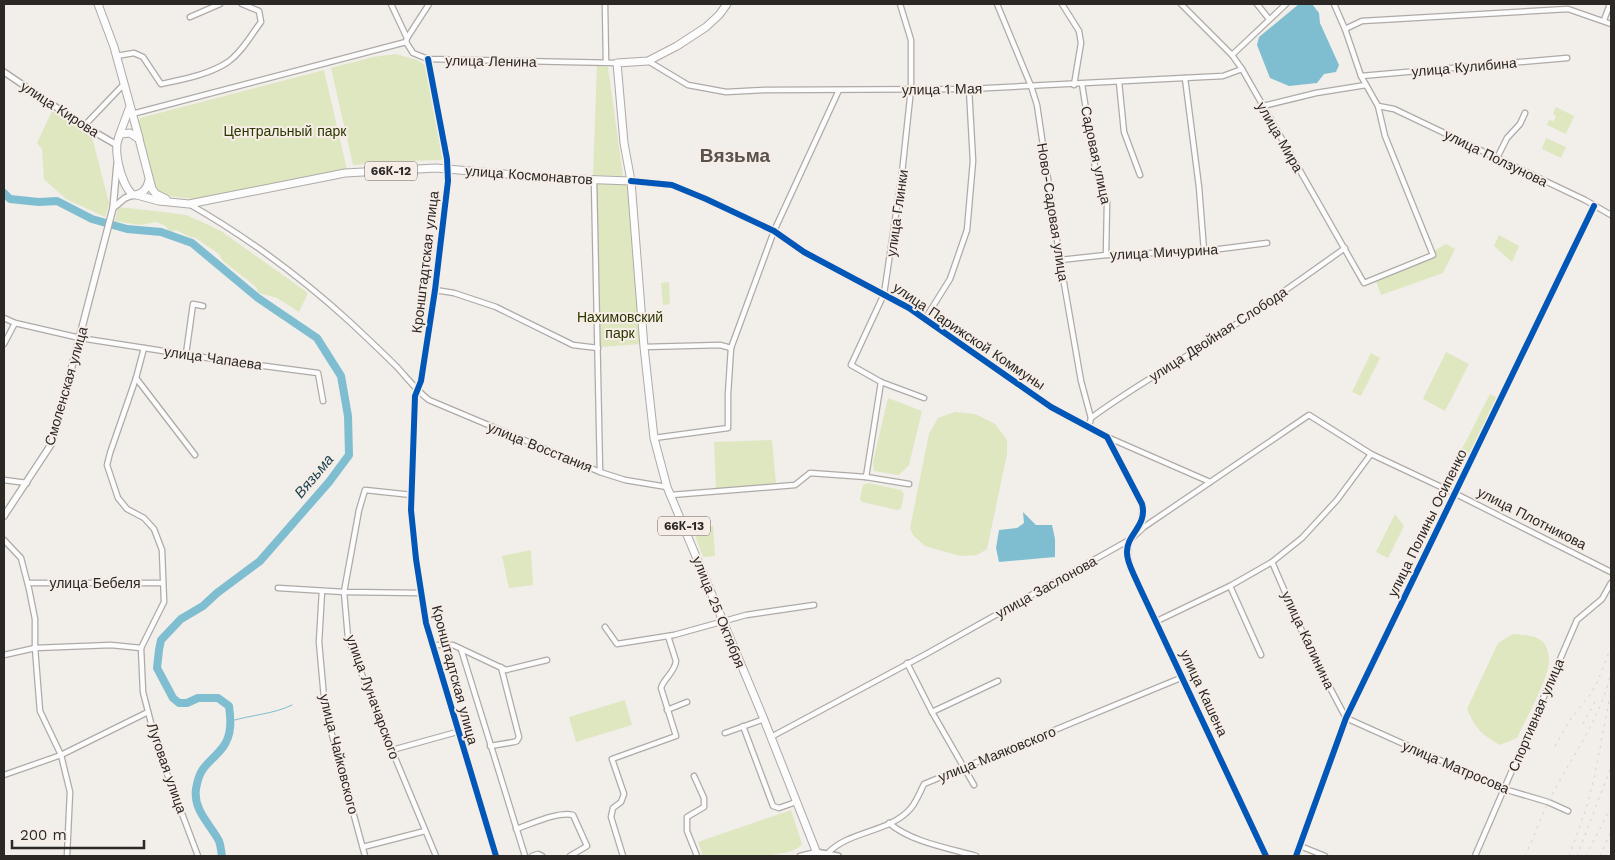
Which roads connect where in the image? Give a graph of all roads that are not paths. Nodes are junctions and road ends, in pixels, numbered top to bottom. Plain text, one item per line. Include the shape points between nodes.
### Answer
1 (98, 4) edge
2 (220, 4) edge
3 (242, 4) edge
4 (391, 4) edge
5 (429, 4) edge
6 (605, 4) edge
7 (727, 4) edge
8 (900, 4) edge
9 (996, 4) edge
10 (1062, 4) edge
11 (1181, 4) edge
12 (1257, 4) edge
13 (1286, 4) edge
14 (1334, 4) edge
15 (1610, 4) edge
16 (190, 17) dead end
17 (1268, 19) junction
18 (1604, 20) junction
19 (1611, 24) edge
20 (1345, 29) junction
21 (407, 40) junction
22 (1232, 55) junction
23 (116, 56) junction
24 (1566, 58) dead end
25 (428, 60) junction
26 (648, 61) junction
27 (606, 62) junction
28 (617, 63) junction
29 (1242, 69) junction
30 (4, 72) edge
31 (1361, 76) junction
32 (1185, 78) junction
33 (1119, 82) junction
34 (124, 84) junction
35 (1082, 84) junction
36 (1074, 85) junction
37 (1366, 85) junction
38 (1031, 86) junction
39 (969, 89) junction
40 (840, 90) junction
41 (911, 90) junction
42 (1263, 106) junction
43 (1378, 106) junction
44 (130, 112) junction
45 (1525, 113) dead end
46 (84, 126) junction
47 (119, 136) junction
48 (139, 139) junction
49 (117, 145) junction
50 (117, 156) junction
51 (1497, 158) junction
52 (448, 168) junction
53 (1140, 175) dead end
54 (149, 180) junction
55 (594, 180) junction
56 (631, 182) junction
57 (135, 195) junction
58 (175, 203) junction
59 (190, 204) junction
60 (1594, 206) junction
61 (112, 209) junction
62 (1611, 215) edge
63 (774, 231) junction
64 (1268, 243) dead end
65 (1345, 248) junction
66 (1204, 251) junction
67 (1106, 255) junction
68 (1060, 260) junction
69 (435, 290) junction
70 (884, 294) junction
71 (203, 306) dead end
72 (4, 318) edge
73 (925, 319) junction
74 (15, 323) junction
75 (80, 338) junction
76 (4, 344) edge
77 (644, 347) junction
78 (144, 348) junction
79 (598, 348) junction
80 (731, 348) junction
81 (186, 354) junction
82 (136, 378) junction
83 (881, 382) junction
84 (418, 391) junction
85 (924, 398) dead end
86 (323, 401) dead end
87 (1309, 415) joint
88 (1091, 418) junction
89 (1089, 426) junction
90 (1107, 437) junction
91 (654, 438) junction
92 (1371, 454) junction
93 (195, 455) dead end
94 (600, 472) junction
95 (866, 476) junction
96 (4, 480) edge
97 (1210, 482) junction
98 (27, 483) junction
99 (909, 484) dead end
100 (667, 487) junction
101 (1456, 494) junction
102 (412, 495) junction
103 (671, 495) junction
104 (4, 516) edge
105 (1131, 539) junction
106 (4, 540) edge
107 (1272, 562) junction
108 (1611, 572) edge
109 (28, 583) junction
110 (163, 583) junction
111 (1611, 583) edge
112 (1230, 586) junction
113 (278, 588) dead end
114 (322, 591) junction
115 (344, 592) junction
116 (420, 593) junction
117 (814, 605) dead end
118 (1157, 621) junction
119 (723, 622) junction
120 (605, 627) dead end
121 (668, 636) junction
122 (432, 645) junction
123 (35, 648) junction
124 (142, 648) junction
125 (461, 649) junction
126 (4, 655) edge
127 (1261, 656) dead end
128 (547, 660) dead end
129 (906, 663) junction
130 (500, 667) junction
131 (1183, 677) junction
132 (998, 681) dead end
133 (687, 702) dead end
134 (667, 710) junction
135 (148, 712) junction
136 (932, 712) junction
137 (1346, 718) junction
138 (764, 719) junction
139 (743, 726) junction
140 (457, 732) junction
141 (725, 733) dead end
142 (771, 737) junction
143 (490, 746) junction
144 (392, 750) junction
145 (61, 755) junction
146 (963, 768) junction
147 (4, 775) edge
148 (694, 776) dead end
149 (974, 785) dead end
150 (1504, 789) junction
151 (796, 802) junction
152 (1568, 811) dead end
153 (889, 823) junction
154 (516, 829) junction
155 (425, 831) junction
156 (1300, 846) junction
157 (363, 847) junction
158 (828, 853) junction
159 (817, 854) edge
160 (67, 856) edge
161 (198, 856) edge
162 (365, 856) edge
163 (436, 856) edge
164 (496, 856) edge
165 (524, 856) edge
166 (532, 856) edge
167 (542, 856) edge
168 (570, 856) edge
169 (623, 856) edge
170 (697, 856) edge
171 (800, 856) edge
172 (838, 856) edge
173 (976, 856) edge
174 (1266, 856) edge
175 (1296, 856) edge
176 (1325, 856) edge
177 (1475, 856) edge

1 - 23 main road
2 - 16 street
3 - 23 street via 259,11 261,22 229,61 197,77 161,84 142,57 134,53
4 - 21 street
5 - 21 street
6 - 27 street
7 - 26 main road, улица Ленина via 706,27
8 - 41 street, улица Глинки via 911,40
9 - 38 street, Ново-Садовая улица
10 - 36 street via 1079,31 1081,42
11 - 22 street, улица Мира
12 - 17 street
13 - 17 street
14 - 20 street
15 - 18 street
17 - 22 street
18 - 19 street
18 - 20 street via 1568,9 1362,22
20 - 31 street
21 - 25 street, улица Ленина via 413,53
21 - 44 street via 325,64
22 - 29 street, улица Мира
23 - 34 main road
24 - 31 street, улица Кулибина
25 - 27 street, улица Ленина
25 - 52 street, Кронштадтская улица
26 - 28 main road, улица Ленина
26 - 40 street, улица 1 Мая via 688,85 726,92
27 - 28 street, улица Ленина
28 - 56 main road, улица 25 Октября
29 - 32 street, улица 1 Мая via 1223,76
29 - 42 street, улица Мира
30 - 46 street, улица Кирова
31 - 37 street
32 - 33 street, улица 1 Мая
32 - 66 street
33 - 35 street, улица 1 Мая
33 - 53 street via 1124,132
34 - 44 main road
34 - 46 street
35 - 36 street, улица 1 Мая
35 - 67 street, Садовая улица via 1095,167 1107,202
36 - 38 street, улица 1 Мая
37 - 42 street
37 - 43 street
38 - 39 street, улица 1 Мая
38 - 68 street, Ново-Садовая улица via 1038,106
39 - 41 street, улица 1 Мая
39 - 73 street via 972,161 967,230 950,279
40 - 41 street, улица 1 Мая
40 - 63 street
41 - 70 street, улица Глинки
42 - 65 street, улица Мира
43 - 51 street, улица Ползунова via 1394,108
43 - 65 street, улица Мира via 1385,136 1433,256 1364,283
44 - 47 main road
44 - 48 main road
45 - 51 street
46 - 49 street, улица Кирова
47 - 48 main road via 130,133
47 - 49 main road
48 - 54 main road
49 - 50 main road
50 - 57 main road via 126,185
50 - 61 main road, Смоленская улица
51 - 60 street, улица Ползунова
52 - 55 main road, улица Космонавтов / 66К-12
52 - 59 main road, улица Космонавтов / 66К-12 via 345,173
52 - 69 street, Кронштадтская улица
54 - 57 main road via 144,191
54 - 58 main road via 156,194
55 - 56 main road, улица Космонавтов / 66К-12
55 - 79 street
56 - 63 street, улица Парижской Коммуны via 672,185
56 - 77 main road, улица 25 Октября / 66К-13
57 - 58 main road, 66К-12
57 - 61 main road via 120,201
58 - 59 main road, 66К-12
59 - 84 street, улица Восстания via 259,250 326,301 378,348
60 - 62 street, улица Ползунова
60 - 101 street, улица Полины Осипенко
61 - 75 main road, Смоленская улица
63 - 70 street, улица Парижской Коммуны via 804,252
63 - 80 street
64 - 66 street, улица Мичурина
65 - 88 street, улица Двойная Слобода
66 - 67 street, улица Мичурина
67 - 68 street, улица Мичурина
68 - 88 street, Ново-Садовая улица
69 - 79 street via 492,306 573,345
69 - 84 street, Кронштадтская улица
70 - 73 street, улица Парижской Коммуны
70 - 83 street, улица Глинки via 851,365
71 - 81 street via 193,304
72 - 74 street, улица Чапаева
73 - 89 street, улица Парижской Коммуны via 1050,407
74 - 75 street, улица Чапаева
74 - 76 street
75 - 78 street, улица Чапаева
75 - 98 main road, Смоленская улица via 52,443
77 - 80 street via 720,345
77 - 91 main road, улица 25 Октября / 66К-13
78 - 81 street, улица Чапаева
78 - 82 street
79 - 94 street
80 - 91 street via 728,428
81 - 86 street, улица Чапаева via 318,373
82 - 93 street
82 - 110 street via 107,464 118,498 154,529 162,550
83 - 85 street, улица Глинки
83 - 95 street
84 - 94 street, улица Восстания via 429,400
84 - 102 street, Кронштадтская улица via 415,396
87 - 92 street, улица Плотникова
87 - 97 street, улица Заслонова
88 - 89 street, Ново-Садовая улица
89 - 90 street, улица Парижской Коммуны
90 - 97 street
90 - 105 street via 1142,504 1142,520
91 - 100 main road, улица 25 Октября / 66К-13
92 - 101 street, улица Плотникова
92 - 107 street via 1337,500 1302,538
94 - 100 street, улица Восстания
95 - 99 street
95 - 103 street via 810,473 794,485
96 - 98 street
97 - 105 street, улица Заслонова
98 - 104 main road, Смоленская улица
100 - 103 main road, улица 25 Октября / 66К-13
101 - 108 street, улица Плотникова
101 - 137 street, улица Полины Осипенко
102 - 115 street, улица Луначарского via 365,490
102 - 116 street, Кронштадтская улица
103 - 119 main road, улица 25 Октября / 66К-13
105 - 118 street, улица Кашена via 1127,555
105 - 129 street, улица Заслонова
106 - 109 street via 21,558
107 - 112 street
107 - 137 street, улица Калинина via 1311,652
109 - 110 street, улица Бебеля
109 - 123 street
110 - 124 street via 164,602
111 - 150 street, Спортивная улица via 1602,599 1577,620
112 - 118 street
112 - 127 street
113 - 114 street
114 - 115 street
114 - 157 street, улица Чайковского via 319,642 325,709
115 - 116 street
115 - 144 street, улица Луначарского via 348,638
116 - 122 street, Кронштадтская улица
117 - 119 street via 746,615
118 - 131 street, улица Кашена
119 - 121 street
119 - 138 main road, улица 25 Октября / 66К-13
120 - 121 street via 617,644
121 - 134 street via 676,661 661,688
122 - 125 street via 453,645
122 - 140 street, Кронштадтская улица
123 - 124 street via 112,645
123 - 126 street
123 - 145 street via 40,711
124 - 135 street, Луговая улица via 143,692
125 - 130 street
125 - 143 street
128 - 130 street via 506,670
129 - 136 street
129 - 142 street, улица Заслонова
130 - 143 street via 519,737 514,742
131 - 146 street, улица Маяковского
131 - 174 street, улица Кашена
132 - 136 street
133 - 134 street
134 - 169 street via 676,736 612,759 624,794 613,808 611,817
135 - 145 street
135 - 161 street, Луговая улица via 158,750
136 - 146 street
137 - 150 street, улица Матросова
137 - 156 street, улица Полины Осипенко
138 - 139 street
138 - 142 main road, улица 25 Октября / 66К-13
139 - 141 street
139 - 151 street via 773,806 779,808
140 - 144 street
140 - 164 street, Кронштадтская улица
142 - 151 main road, улица 25 Октября / 66К-13
143 - 154 street
144 - 155 street, улица Луначарского
145 - 147 street
145 - 160 street via 70,792
146 - 149 street
146 - 153 street, улица Маяковского via 924,784 911,808
148 - 170 street via 704,798 704,808 687,816 687,831
150 - 152 street, улица Матросова
150 - 177 street, Спортивная улица
151 - 159 main road, улица 25 Октября / 66К-13
153 - 158 street, улица Маяковского via 838,844
153 - 173 street via 910,837
154 - 165 street
154 - 168 street via 549,818 573,815 586,846
155 - 157 street
155 - 163 street, улица Луначарского
156 - 175 street, улица Полины Осипенко
156 - 176 street
157 - 162 street, улица Чайковского
158 - 159 street
158 - 172 street
159 - 171 street
166 - 167 street

